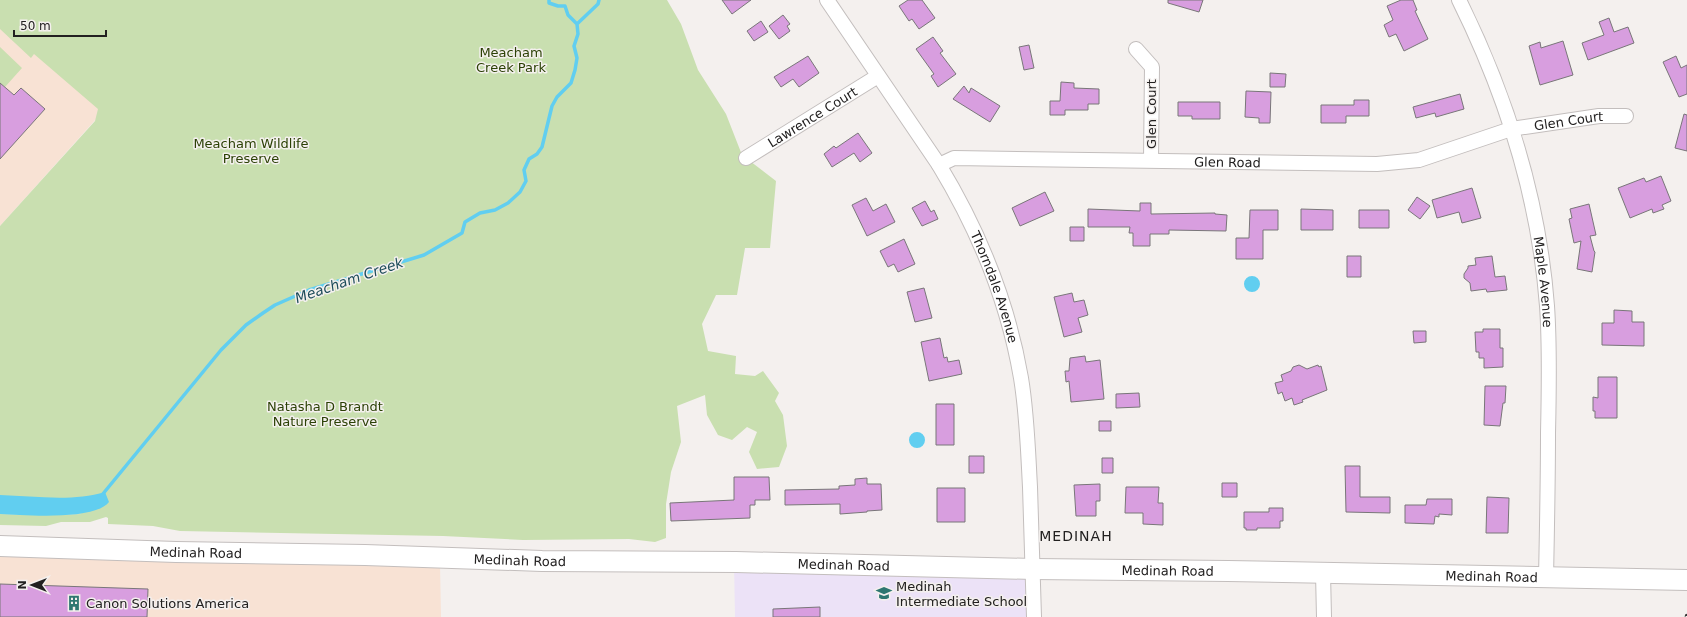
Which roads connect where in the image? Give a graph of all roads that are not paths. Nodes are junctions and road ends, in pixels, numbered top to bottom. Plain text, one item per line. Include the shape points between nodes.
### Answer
1 (826, 0) edge
2 (1459, 0) edge
3 (1136, 49) dead end
4 (878, 76) junction
5 (1626, 116) dead end
6 (1511, 129) junction
7 (746, 158) dead end
8 (1151, 160) junction
9 (940, 165) junction
10 (0, 546) edge
11 (1033, 569) junction
12 (1323, 573) junction
13 (1546, 578) junction
14 (1687, 580) edge
15 (1034, 617) edge
16 (1324, 617) edge

1 - 4 street, Thorndale Avenue
2 - 6 street, Maple Avenue via 1479,40 1501,95
3 - 8 street, Glen Court via 1152,67
4 - 7 street, Lawrence Court
4 - 9 street, Thorndale Avenue
5 - 6 street, Glen Court via 1599,116
6 - 8 street, Glen Road via 1419,160 1377,164
6 - 13 street, Maple Avenue via 1522,162 1536,222 1547,306 1549,372
8 - 9 street, Glen Road via 954,158
9 - 11 street, Thorndale Avenue via 978,236 997,285 1011,333 1021,379 1028,436
10 - 11 main road, Medinah Road via 176,552
11 - 12 main road, Medinah Road
11 - 15 street, Thorndale Avenue
12 - 13 main road, Medinah Road
12 - 16 street
13 - 14 main road, Medinah Road

